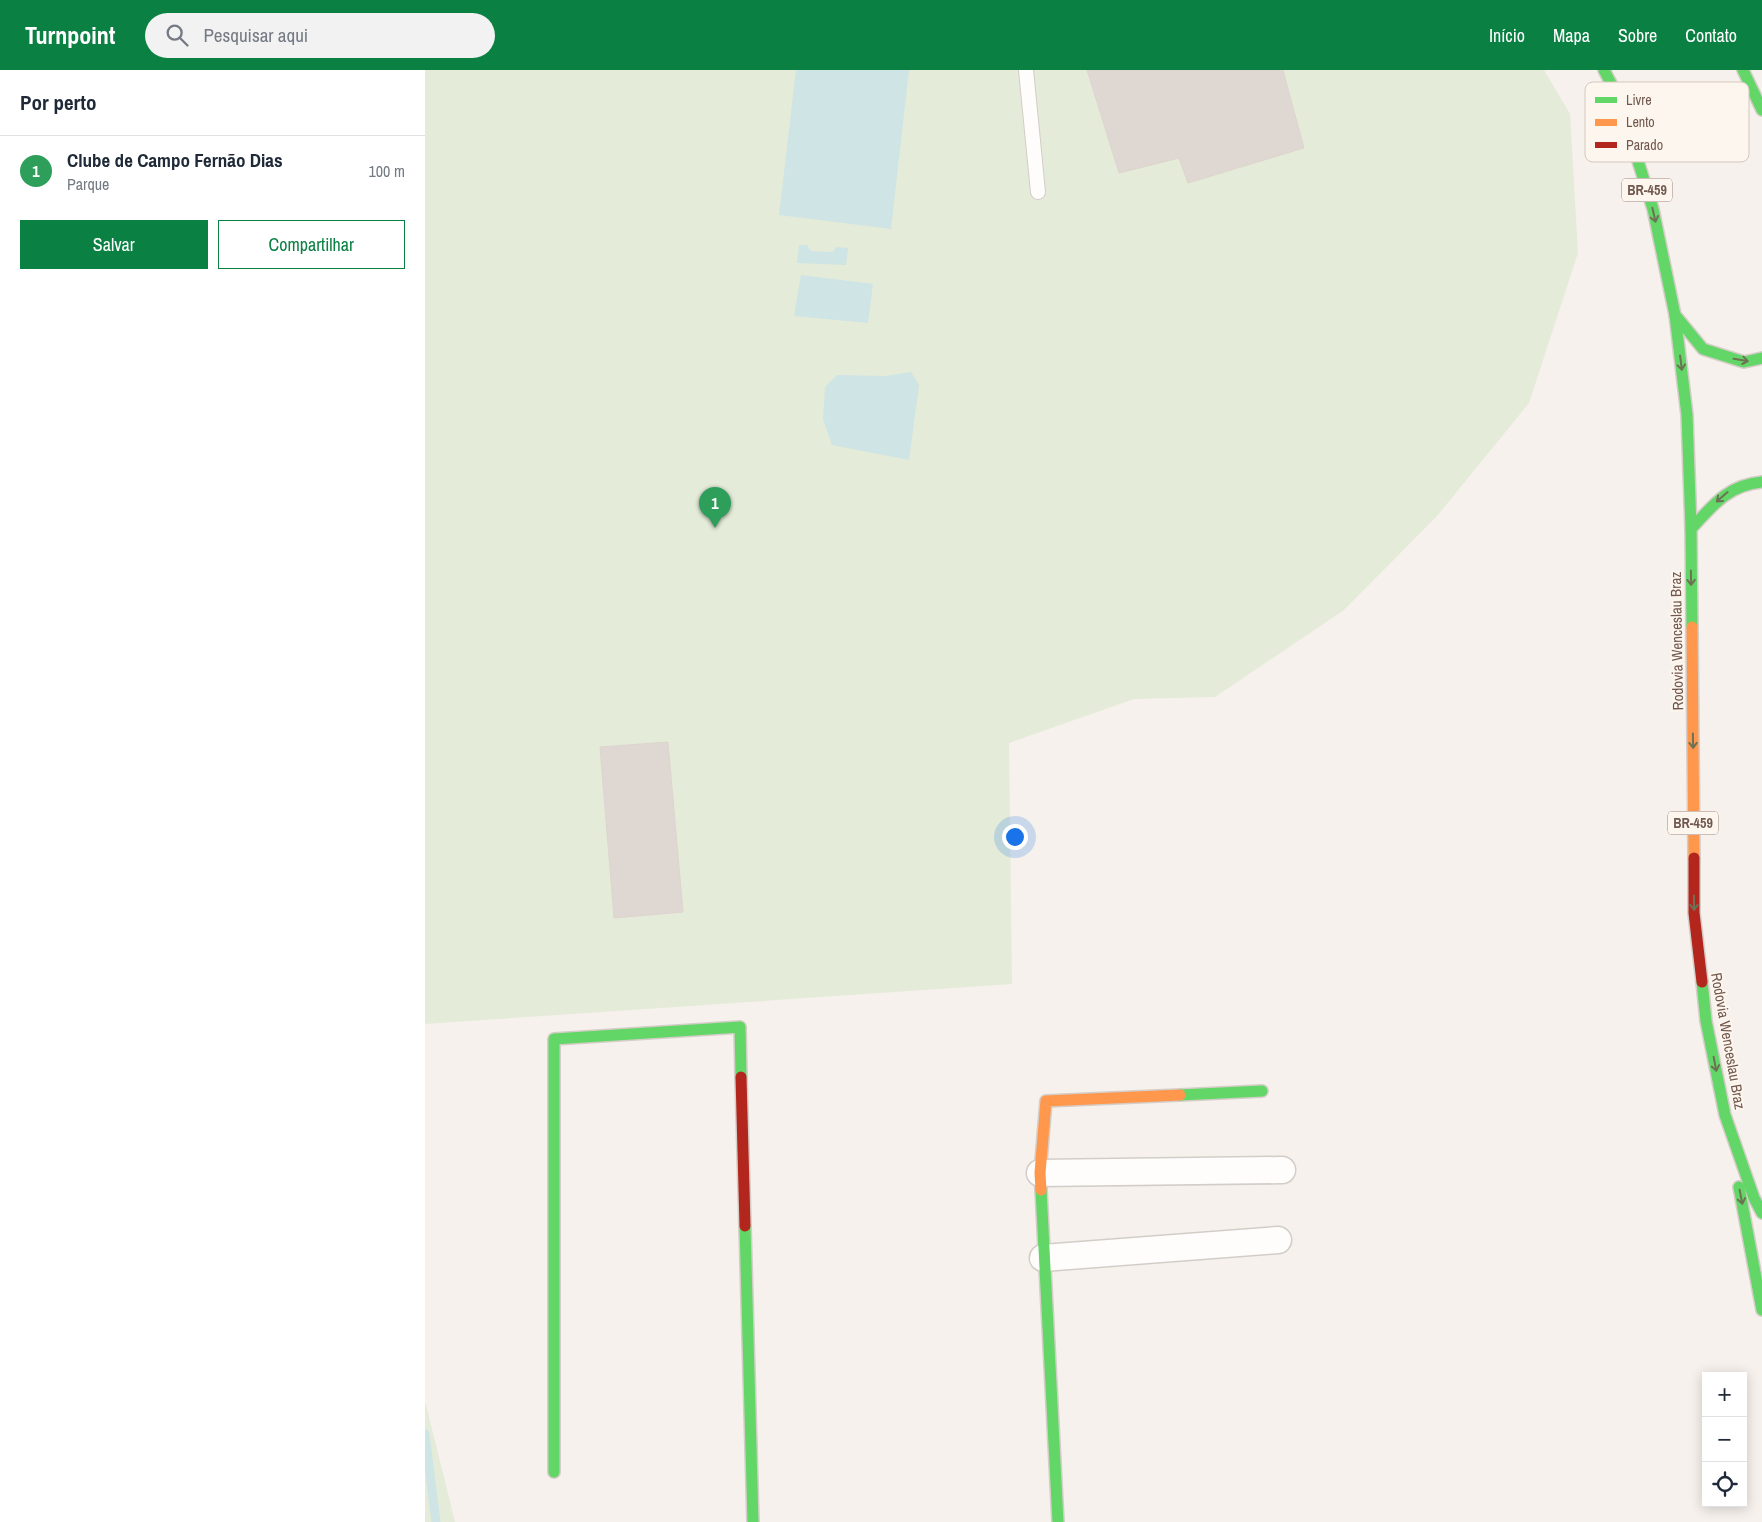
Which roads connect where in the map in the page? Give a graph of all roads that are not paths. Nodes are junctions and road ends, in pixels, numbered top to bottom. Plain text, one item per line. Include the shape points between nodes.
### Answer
1 (1026, 70) edge
2 (1604, 70) edge
3 (1743, 70) edge
4 (1610, 82) edge
5 (1749, 82) edge
6 (1749, 83) edge
7 (1762, 110) edge
8 (1638, 162) edge
9 (1038, 192) dead end
10 (1675, 315) junction
11 (1762, 358) edge
12 (1762, 482) edge
13 (1691, 529) junction
14 (1262, 1091) dead end
15 (1725, 1115) junction
16 (1282, 1170) dead end
17 (1040, 1173) junction
18 (1762, 1213) edge
19 (1277, 1240) dead end
20 (1043, 1258) junction
21 (1762, 1310) edge
22 (553, 1472) dead end
23 (753, 1522) edge
24 (1058, 1522) edge

1 - 9 lane
2 -> 4 main road, Rodovia Wenceslau Braz / BR-459
3 - 5 main road
6 - 7 main road
8 -> 10 main road, Rodovia Wenceslau Braz / BR-459 via 1653,209
10 -> 11 main road via 1703,349 1744,362
10 -> 13 main road, Rodovia Wenceslau Braz / BR-459 via 1687,415
12 -> 13 main road via 1750,482 1724,494
13 -> 15 main road, Rodovia Wenceslau Braz / BR-459 via 1694,913 1706,1021
14 - 17 main road via 1046,1101
15 - 18 main road, Rodovia Wenceslau Braz / BR-459
15 -> 21 main road
16 - 17 street
17 - 20 main road
19 - 20 street
20 - 24 main road
22 - 23 main road via 553,1039 740,1027

